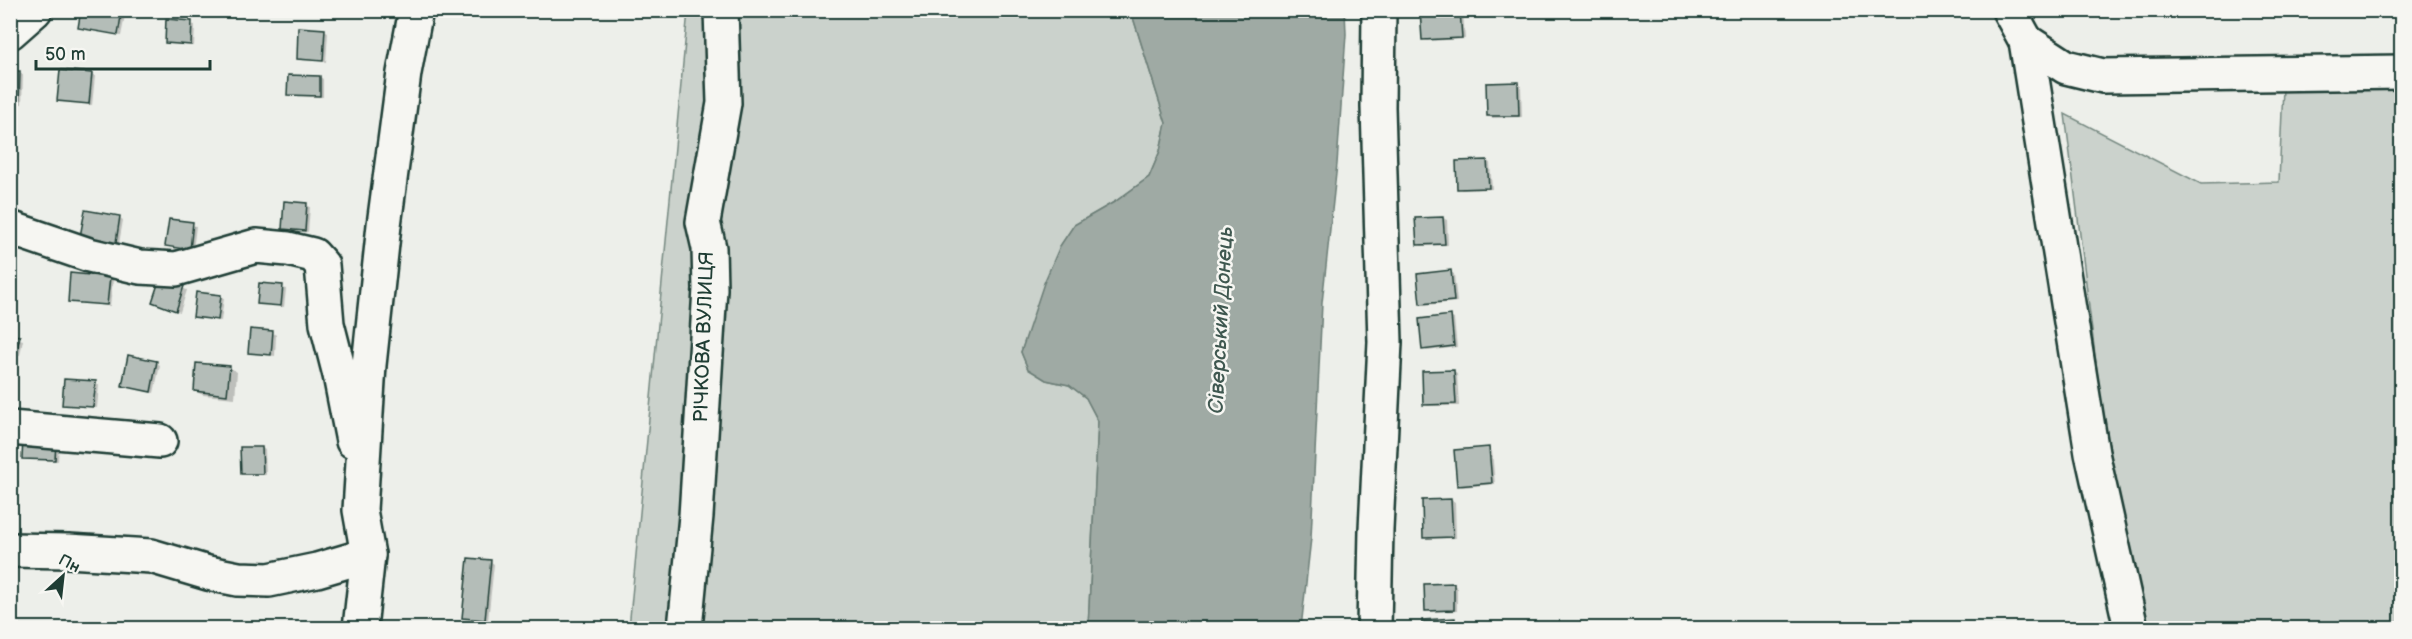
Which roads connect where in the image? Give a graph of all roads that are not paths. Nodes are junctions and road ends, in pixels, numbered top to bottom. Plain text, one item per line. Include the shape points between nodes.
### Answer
1 (35, 10) edge
2 (416, 10) edge
3 (721, 10) edge
4 (1379, 10) edge
5 (2009, 10) edge
6 (10, 32) edge
7 (2026, 41) junction
8 (2402, 72) edge
9 (10, 228) edge
10 (10, 428) edge
11 (160, 441) dead end
12 (360, 510) junction
13 (10, 550) edge
14 (368, 555) junction
15 (360, 628) edge
16 (685, 628) edge
17 (1374, 628) edge
18 (2131, 628) edge

1 - 6 street
2 - 12 street via 384,225 369,365
3 - 16 street, РІЧКОВА ВУЛИЦЯ via 724,103 703,222 709,248 710,289
4 - 17 street via 1385,342
5 - 7 street
7 - 8 street via 2066,67 2103,76
7 - 18 street via 2092,453
9 - 12 street via 89,255 140,267 176,269 256,246 313,255 322,265 327,324 354,446
10 - 11 street
12 - 14 street
13 - 14 street via 152,556 208,573 269,580
14 - 15 street

